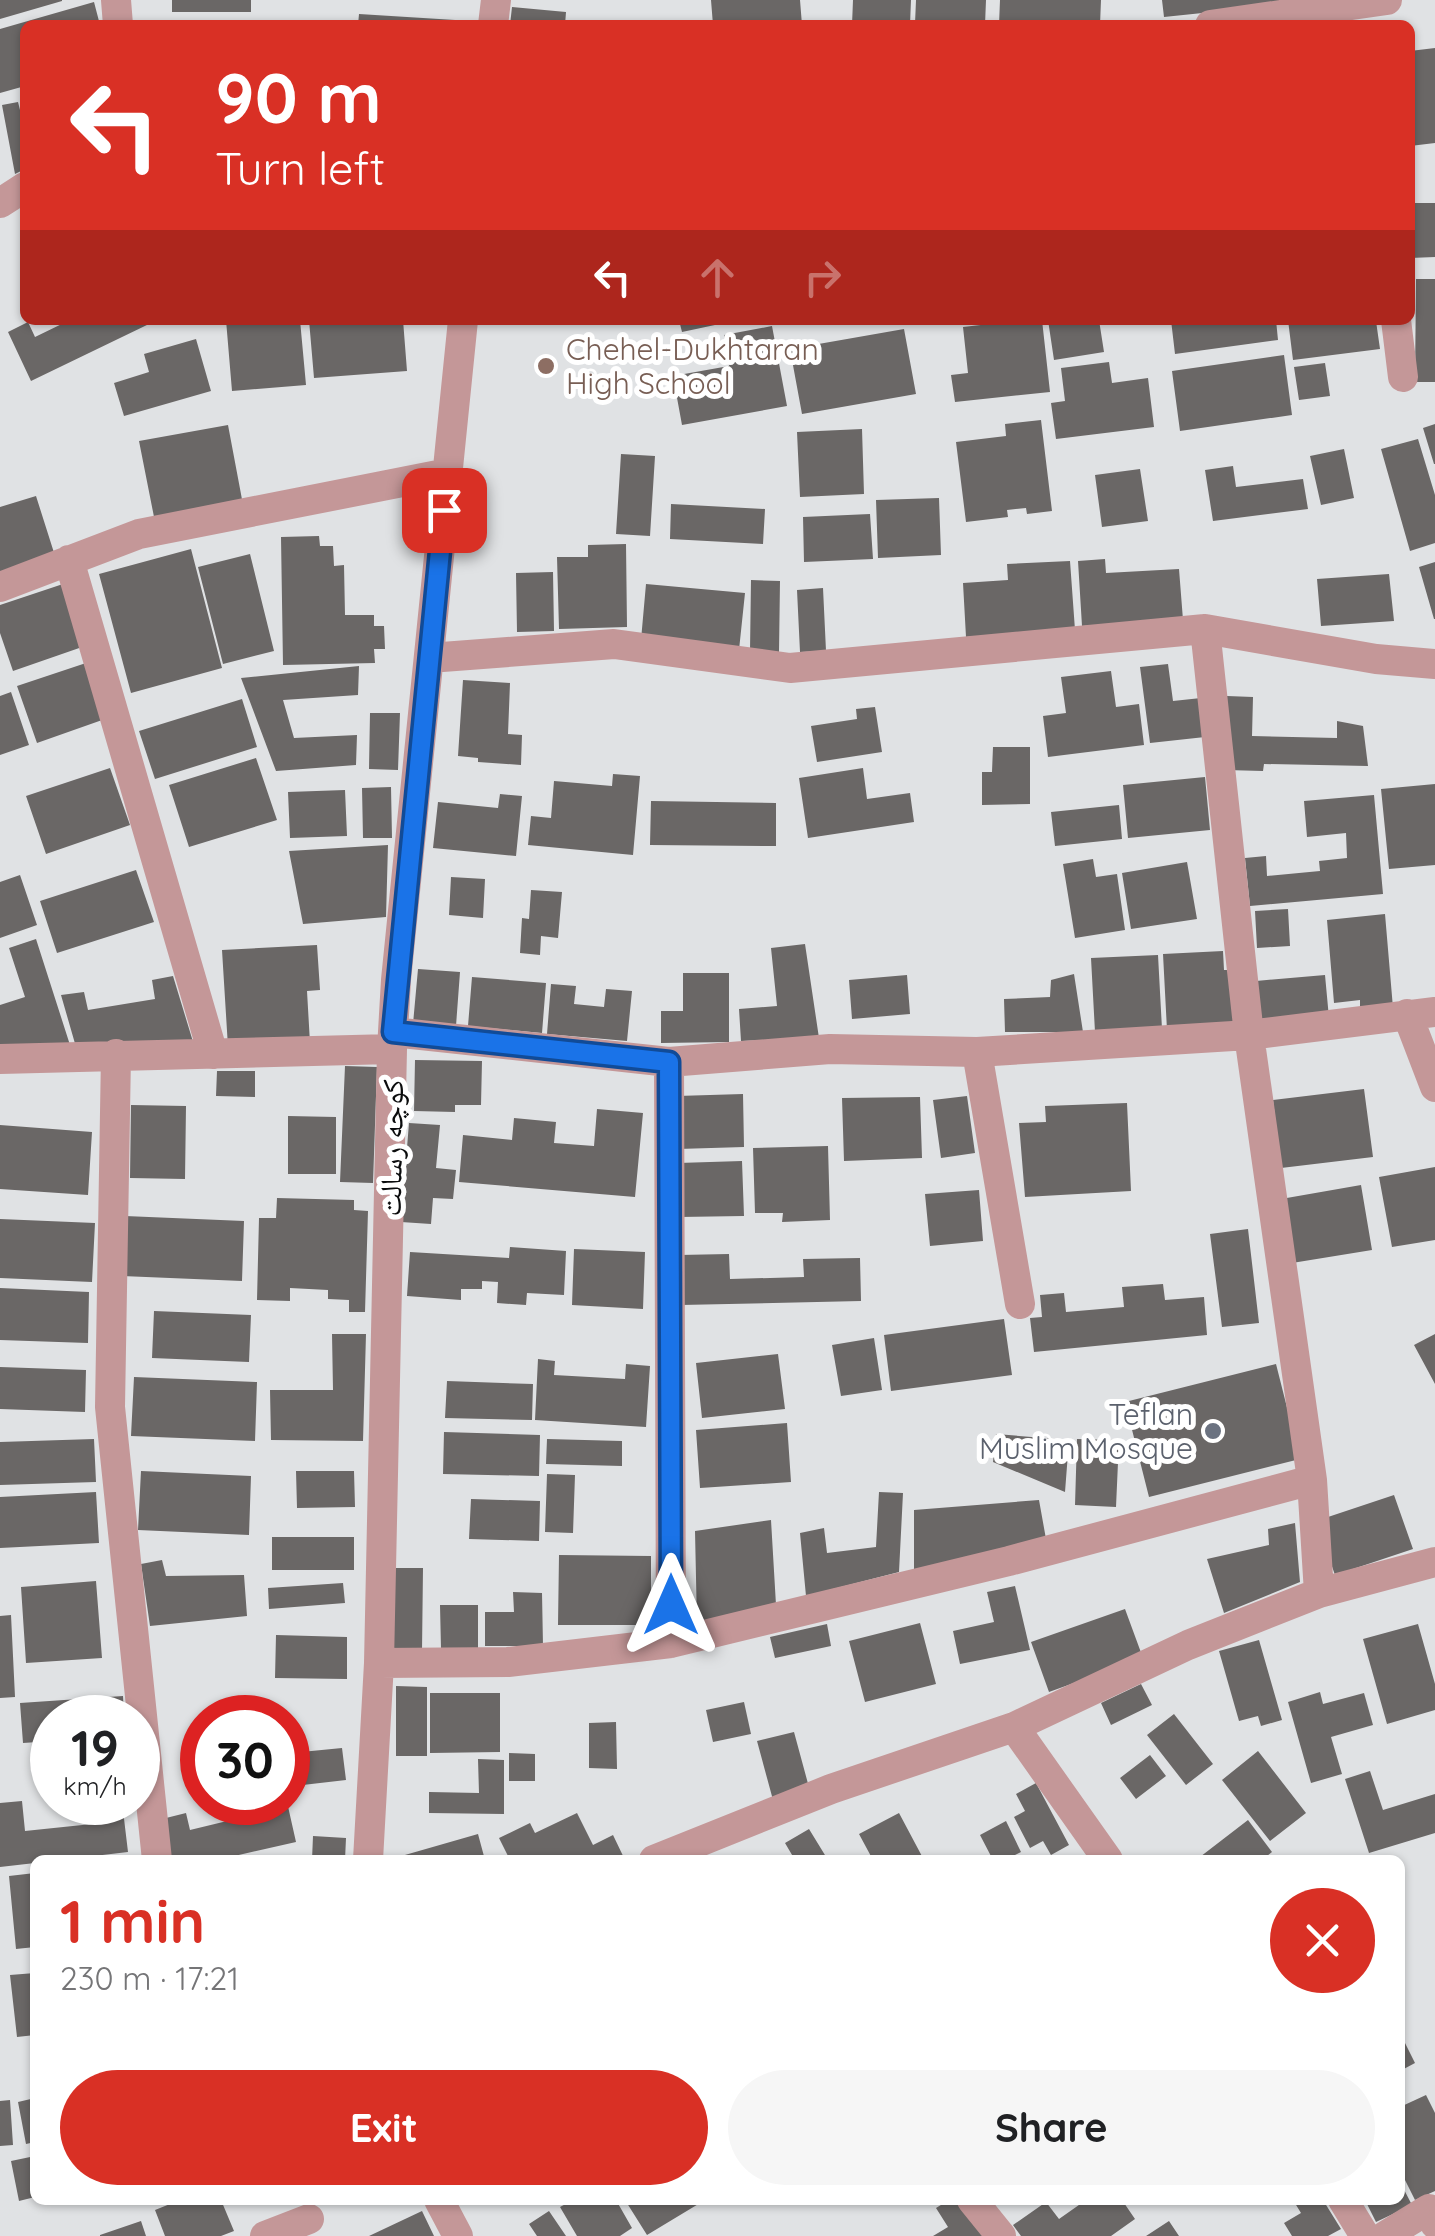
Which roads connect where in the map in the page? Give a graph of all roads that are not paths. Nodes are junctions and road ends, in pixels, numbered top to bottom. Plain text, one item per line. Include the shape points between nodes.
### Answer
1 (1386, 0) edge
2 (1319, 4) edge
3 (1357, 14) edge
4 (1236, 20) edge
5 (463, 325) edge
6 (1397, 325) edge
7 (1403, 377) dead end
8 (448, 473) junction
9 (69, 560) junction
10 (0, 587) edge
11 (1205, 630) junction
12 (429, 658) junction
13 (1435, 664) edge
14 (1421, 1013) edge
15 (1249, 1035) junction
16 (392, 1041) junction
17 (976, 1052) junction
18 (116, 1054) junction
19 (213, 1054) junction
20 (0, 1059) edge
21 (669, 1062) junction
22 (1435, 1087) edge
23 (1020, 1304) dead end
24 (1312, 1480) junction
25 (1435, 1562) edge
26 (1319, 1594) junction
27 (671, 1644) junction
28 (379, 1664) junction
29 (1014, 1727) junction
30 (720, 1848) edge
31 (156, 1855) edge
32 (368, 1855) edge
33 (682, 1855) edge
34 (1104, 1855) edge
35 (441, 2205) edge
36 (976, 2205) edge
37 (1346, 2205) edge
38 (1433, 2213) edge
39 (311, 2218) edge
40 (265, 2236) edge
41 (458, 2236) edge
42 (1001, 2236) edge
43 (1365, 2236) edge
44 (1385, 2236) edge

1 - 3 street
2 - 3 street
2 - 4 street
5 - 8 street, کوچه رسالت
6 - 7 street
8 - 9 street via 139,534
8 - 12 street, کوچه رسالت
9 - 10 street
9 - 19 street
11 - 12 street via 790,668 614,644
11 - 13 street
11 - 15 street
12 - 16 street, کوچه رسالت
14 - 15 street
14 - 22 street
15 - 17 street
15 - 24 street
16 - 19 street
16 - 21 street
16 - 28 street, کوچه رسالت
17 - 21 street via 830,1048
17 - 23 street
18 - 19 street
18 - 20 street
18 - 31 street via 110,1408
21 - 27 street
24 - 26 street
24 - 27 street
25 - 26 street
26 - 29 street via 1188,1645
27 - 28 street via 508,1662
28 - 32 street, کوچه رسالت
29 - 30 street via 831,1789
29 - 34 street
30 - 33 street
35 - 41 street
36 - 42 street
37 - 43 street
38 - 44 street
39 - 40 street

